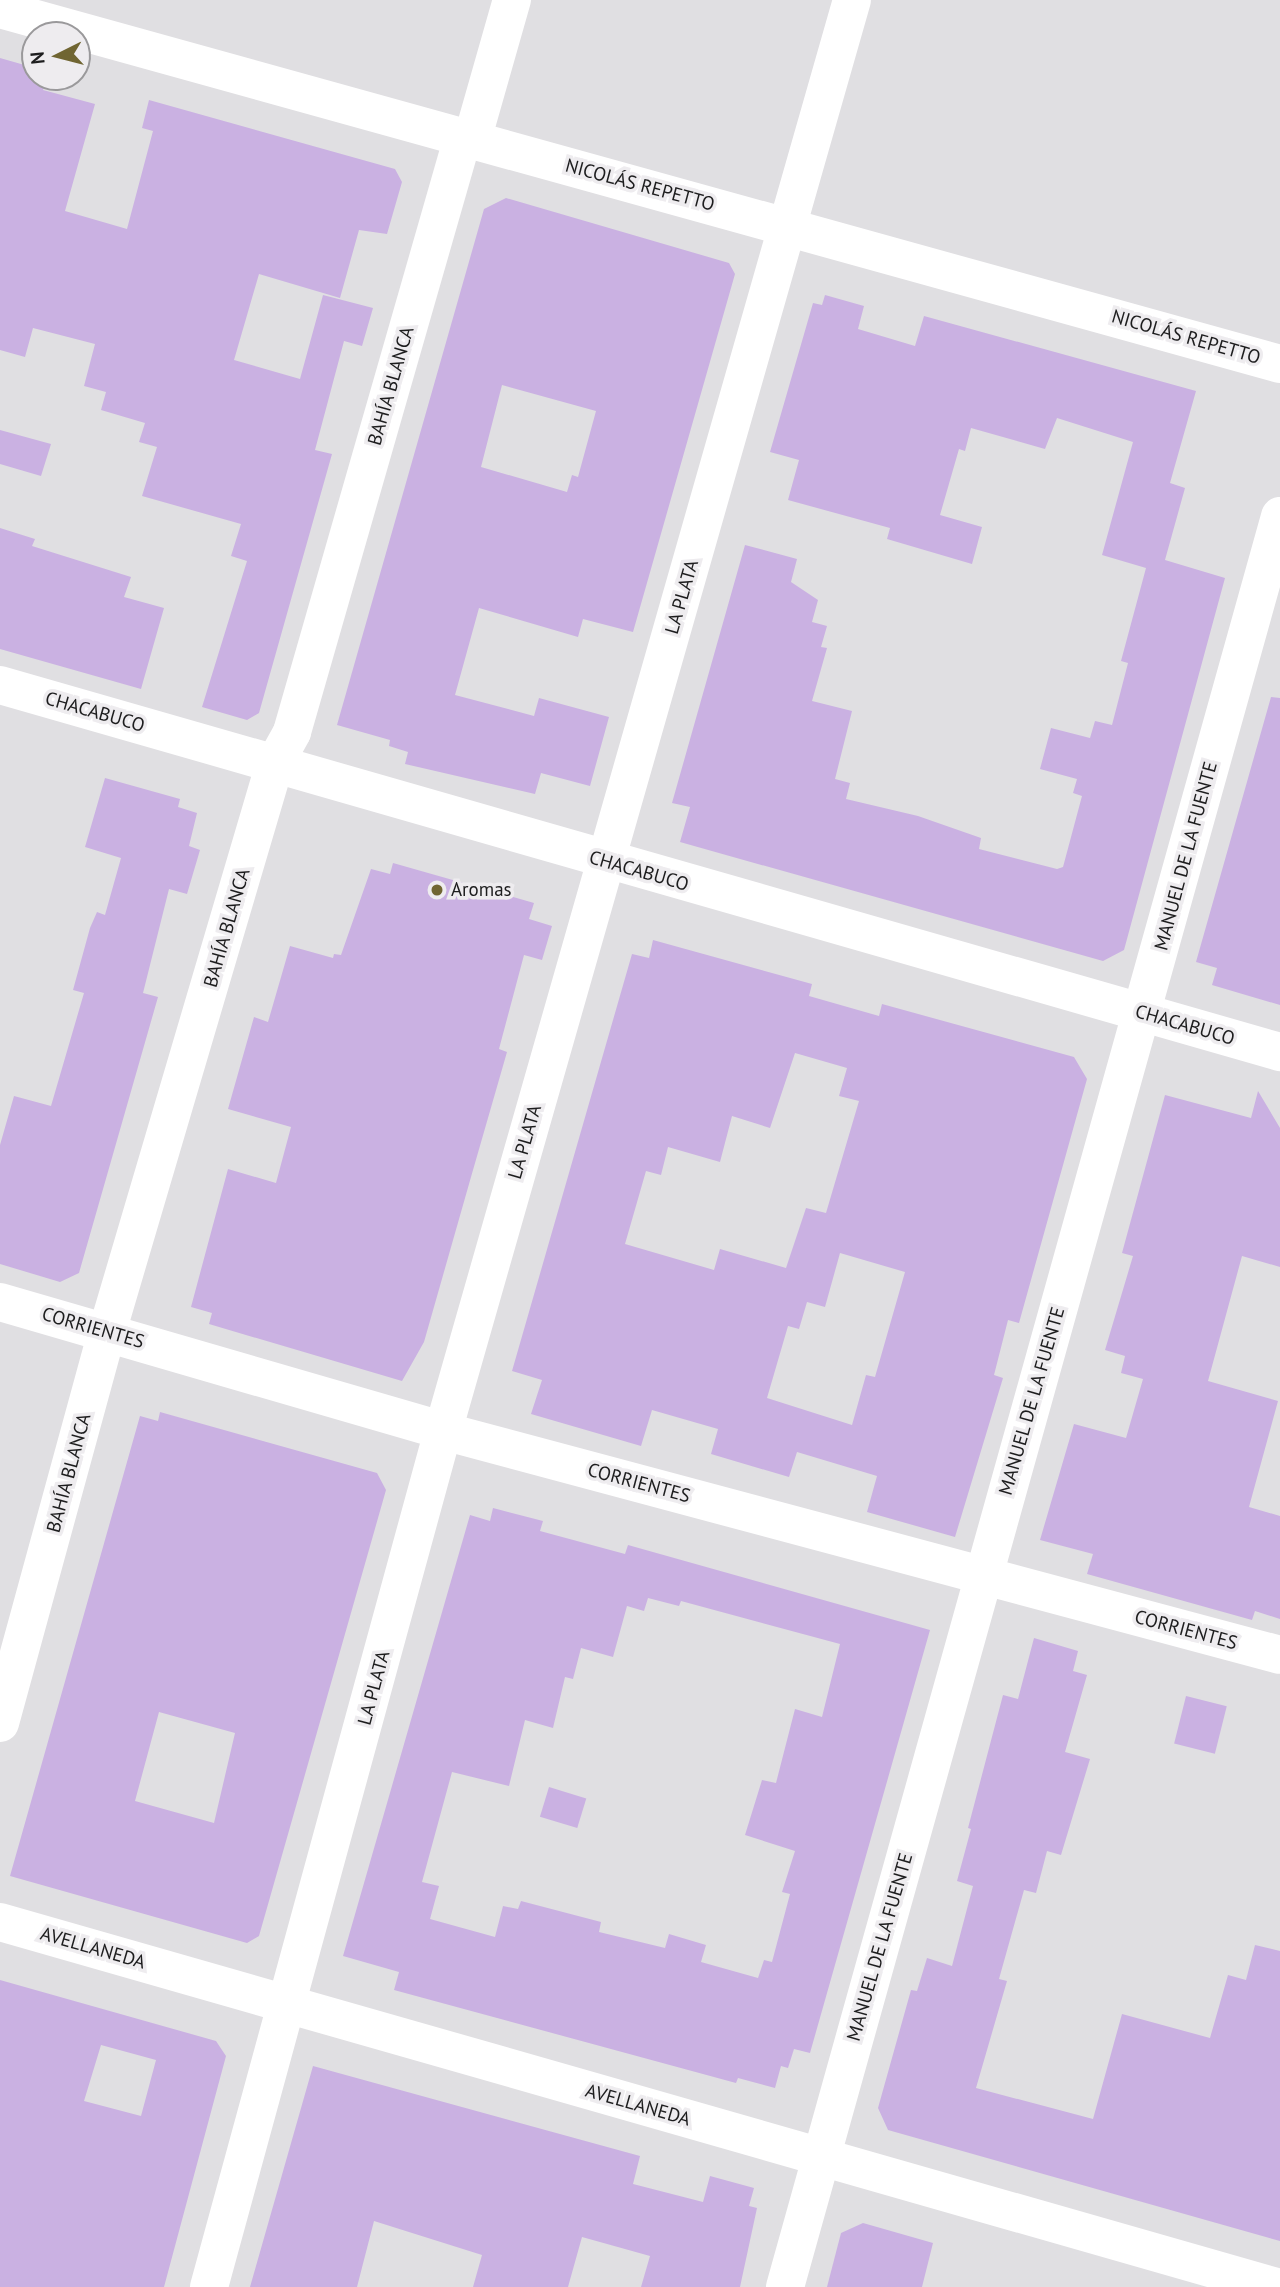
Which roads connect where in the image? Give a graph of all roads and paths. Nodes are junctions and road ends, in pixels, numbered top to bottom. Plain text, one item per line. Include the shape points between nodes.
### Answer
1 (512, 0) edge
2 (852, 0) edge
3 (0, 9) edge
4 (467, 138) junction
5 (789, 226) junction
6 (1280, 363) edge
7 (1280, 516) edge
8 (0, 685) edge
9 (275, 763) junction
10 (606, 862) junction
11 (1143, 1012) junction
12 (1280, 1052) edge
13 (0, 1302) edge
14 (107, 1332) junction
15 (443, 1431) junction
16 (984, 1574) junction
17 (1280, 1655) edge
18 (0, 1723) edge
19 (0, 1922) edge
20 (290, 2004) junction
21 (821, 2159) junction
22 (209, 2287) edge
23 (785, 2287) edge
24 (1276, 2287) edge

1 - 4 street, BAHÍA BLANCA
2 - 5 street, LA PLATA
3 - 4 street, NICOLÁS REPETTO
4 - 5 street, NICOLÁS REPETTO
4 - 9 street, BAHÍA BLANCA via 292,732
5 - 6 street, NICOLÁS REPETTO
5 - 10 street, LA PLATA
7 - 11 street, MANUEL DE LA FUENTE
8 - 9 street, CHACABUCO
9 - 10 street, CHACABUCO
9 - 14 street, BAHÍA BLANCA
10 - 11 street, CHACABUCO
10 - 15 street, LA PLATA
11 - 12 street, CHACABUCO
11 - 16 street, MANUEL DE LA FUENTE
13 - 14 street, CORRIENTES
14 - 15 street, CORRIENTES
14 - 18 street, BAHÍA BLANCA
15 - 16 street, CORRIENTES
15 - 20 street, LA PLATA
16 - 17 street, CORRIENTES
16 - 21 street, MANUEL DE LA FUENTE
19 - 20 street, AVELLANEDA
20 - 21 street, AVELLANEDA
20 - 22 street, LA PLATA
21 - 23 street, MANUEL DE LA FUENTE
21 - 24 street, AVELLANEDA

